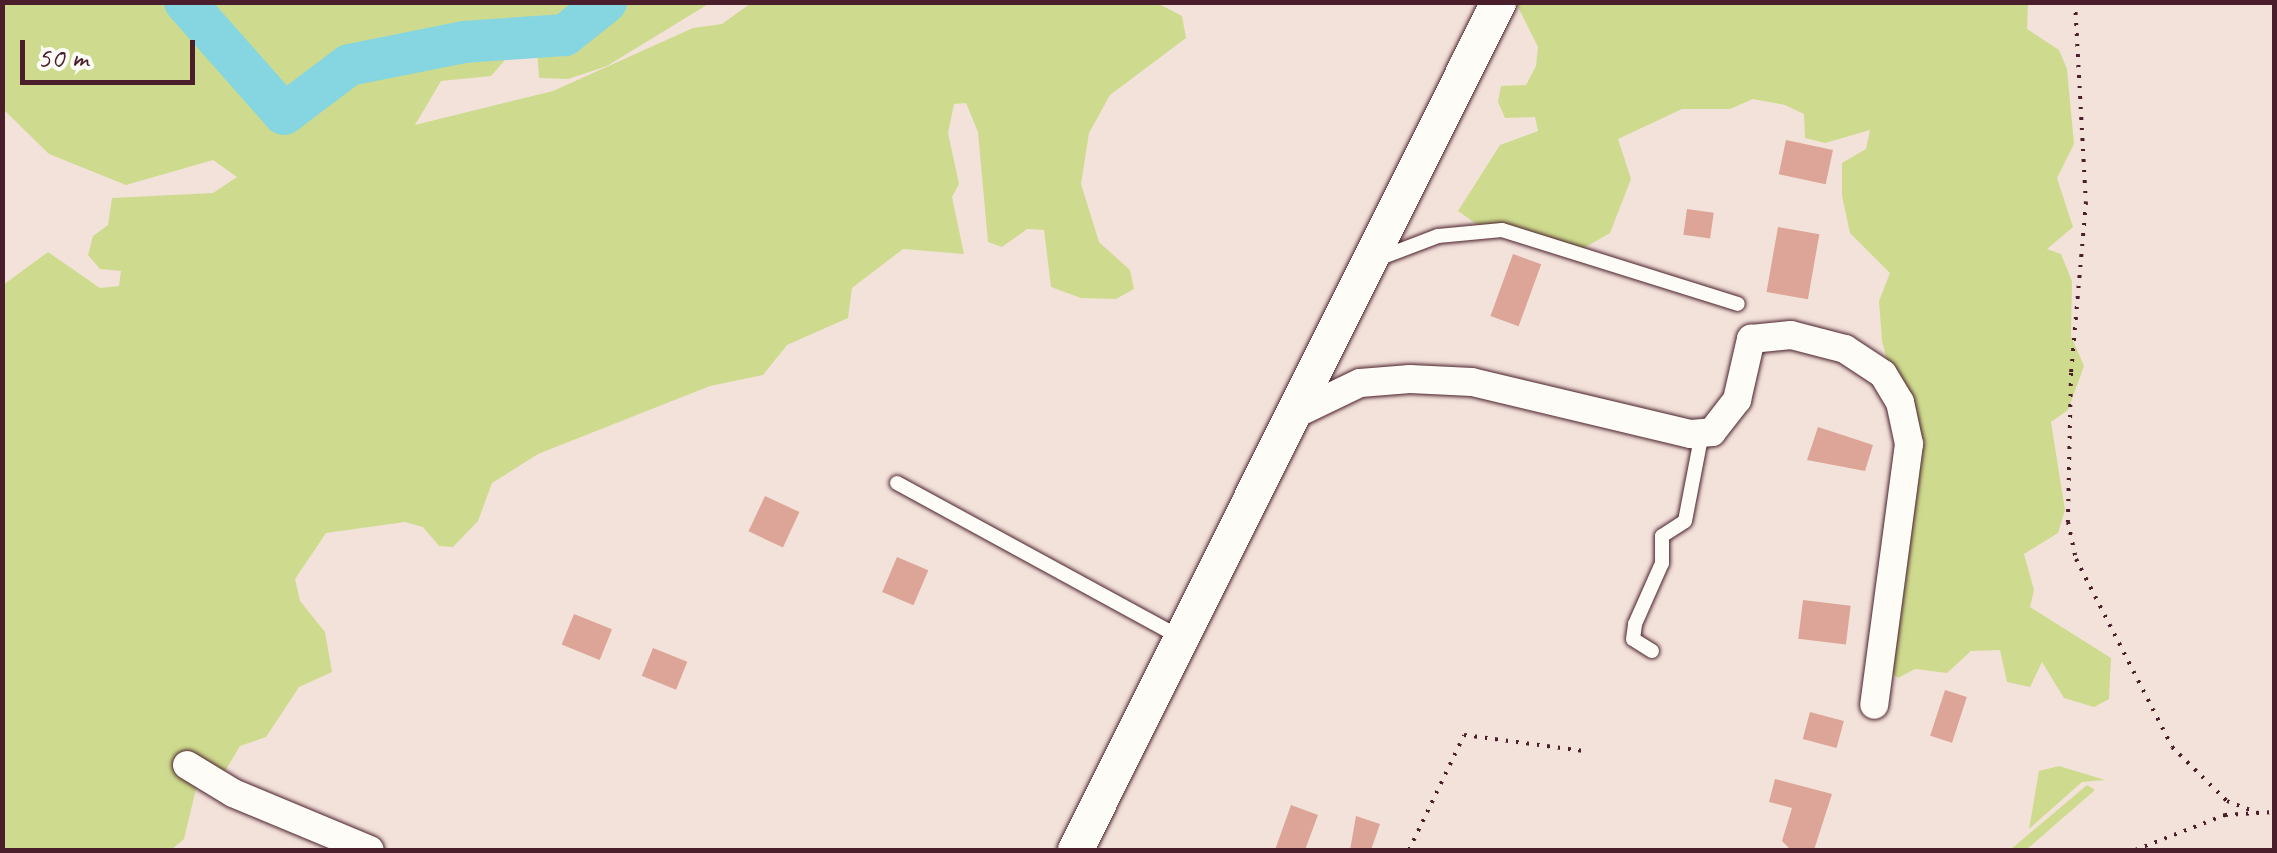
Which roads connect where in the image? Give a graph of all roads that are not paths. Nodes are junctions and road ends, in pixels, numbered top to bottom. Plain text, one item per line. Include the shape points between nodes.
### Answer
1 (1498, 2) edge
2 (1371, 261) junction
3 (1738, 304) dead end
4 (1289, 417) junction
5 (1702, 433) junction
6 (897, 483) dead end
7 (1180, 637) junction
8 (1652, 651) dead end
9 (1874, 705) dead end
10 (187, 765) dead end
11 (370, 850) edge
12 (1075, 850) edge

1 - 2 street
2 - 3 lane via 1438,236 1502,230
2 - 4 street
4 - 5 street via 1360,383 1410,379 1472,382
4 - 7 street
5 - 8 lane via 1685,521 1662,536 1662,563 1635,624 1634,639
5 - 9 street via 1726,420 1751,338 1760,334 1844,349 1884,374 1900,402 1910,478 1889,557
6 - 7 lane
7 - 12 street
10 - 11 street

